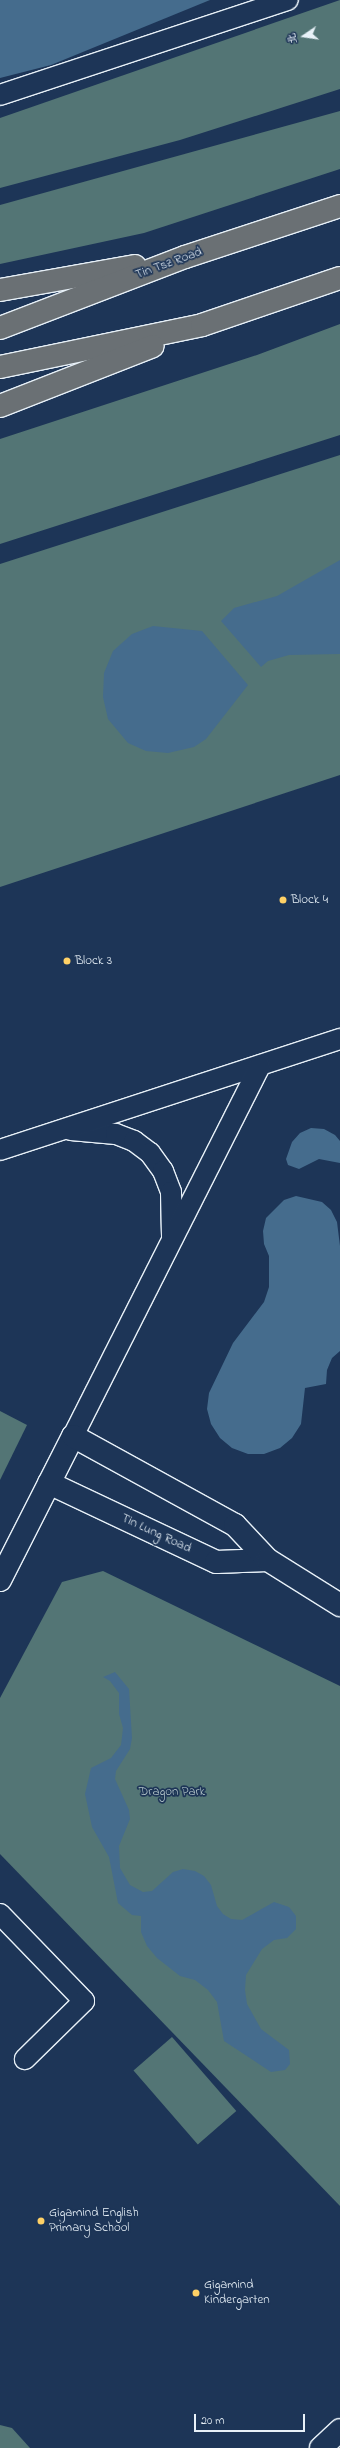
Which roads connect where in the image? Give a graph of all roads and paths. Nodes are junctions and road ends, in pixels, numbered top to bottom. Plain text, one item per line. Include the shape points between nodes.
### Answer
1 (288, 0) edge
2 (0, 95) edge
3 (340, 206) edge
4 (185, 257) junction
5 (340, 278) edge
6 (0, 290) edge
7 (202, 326) junction
8 (0, 328) edge
9 (0, 368) edge
10 (0, 406) edge
11 (340, 1039) edge
12 (260, 1065) junction
13 (65, 1129) junction
14 (0, 1150) edge
15 (172, 1240) junction
16 (73, 1436) junction
17 (49, 1483) junction
18 (268, 1560) junction
19 (0, 1580) edge
20 (340, 1605) edge
21 (0, 1914) edge
22 (25, 2059) dead end
23 (340, 2430) edge
24 (321, 2448) edge

1 - 2 lane
3 - 4 main road, Tin Tsz Road
4 - 6 main road
4 - 8 main road, Tin Tsz Road
5 - 7 main road
7 - 9 main road
7 - 10 main road
11 - 12 lane
12 - 13 lane
12 - 15 lane
13 - 14 lane
13 - 15 lane via 116,1134 134,1141 150,1153 163,1171 171,1192
15 - 16 lane
16 - 17 street
16 - 18 street via 235,1525
17 - 18 street, Tin Lung Road via 216,1562
17 - 19 street
18 - 20 street
21 - 22 lane via 84,2001
23 - 24 street

